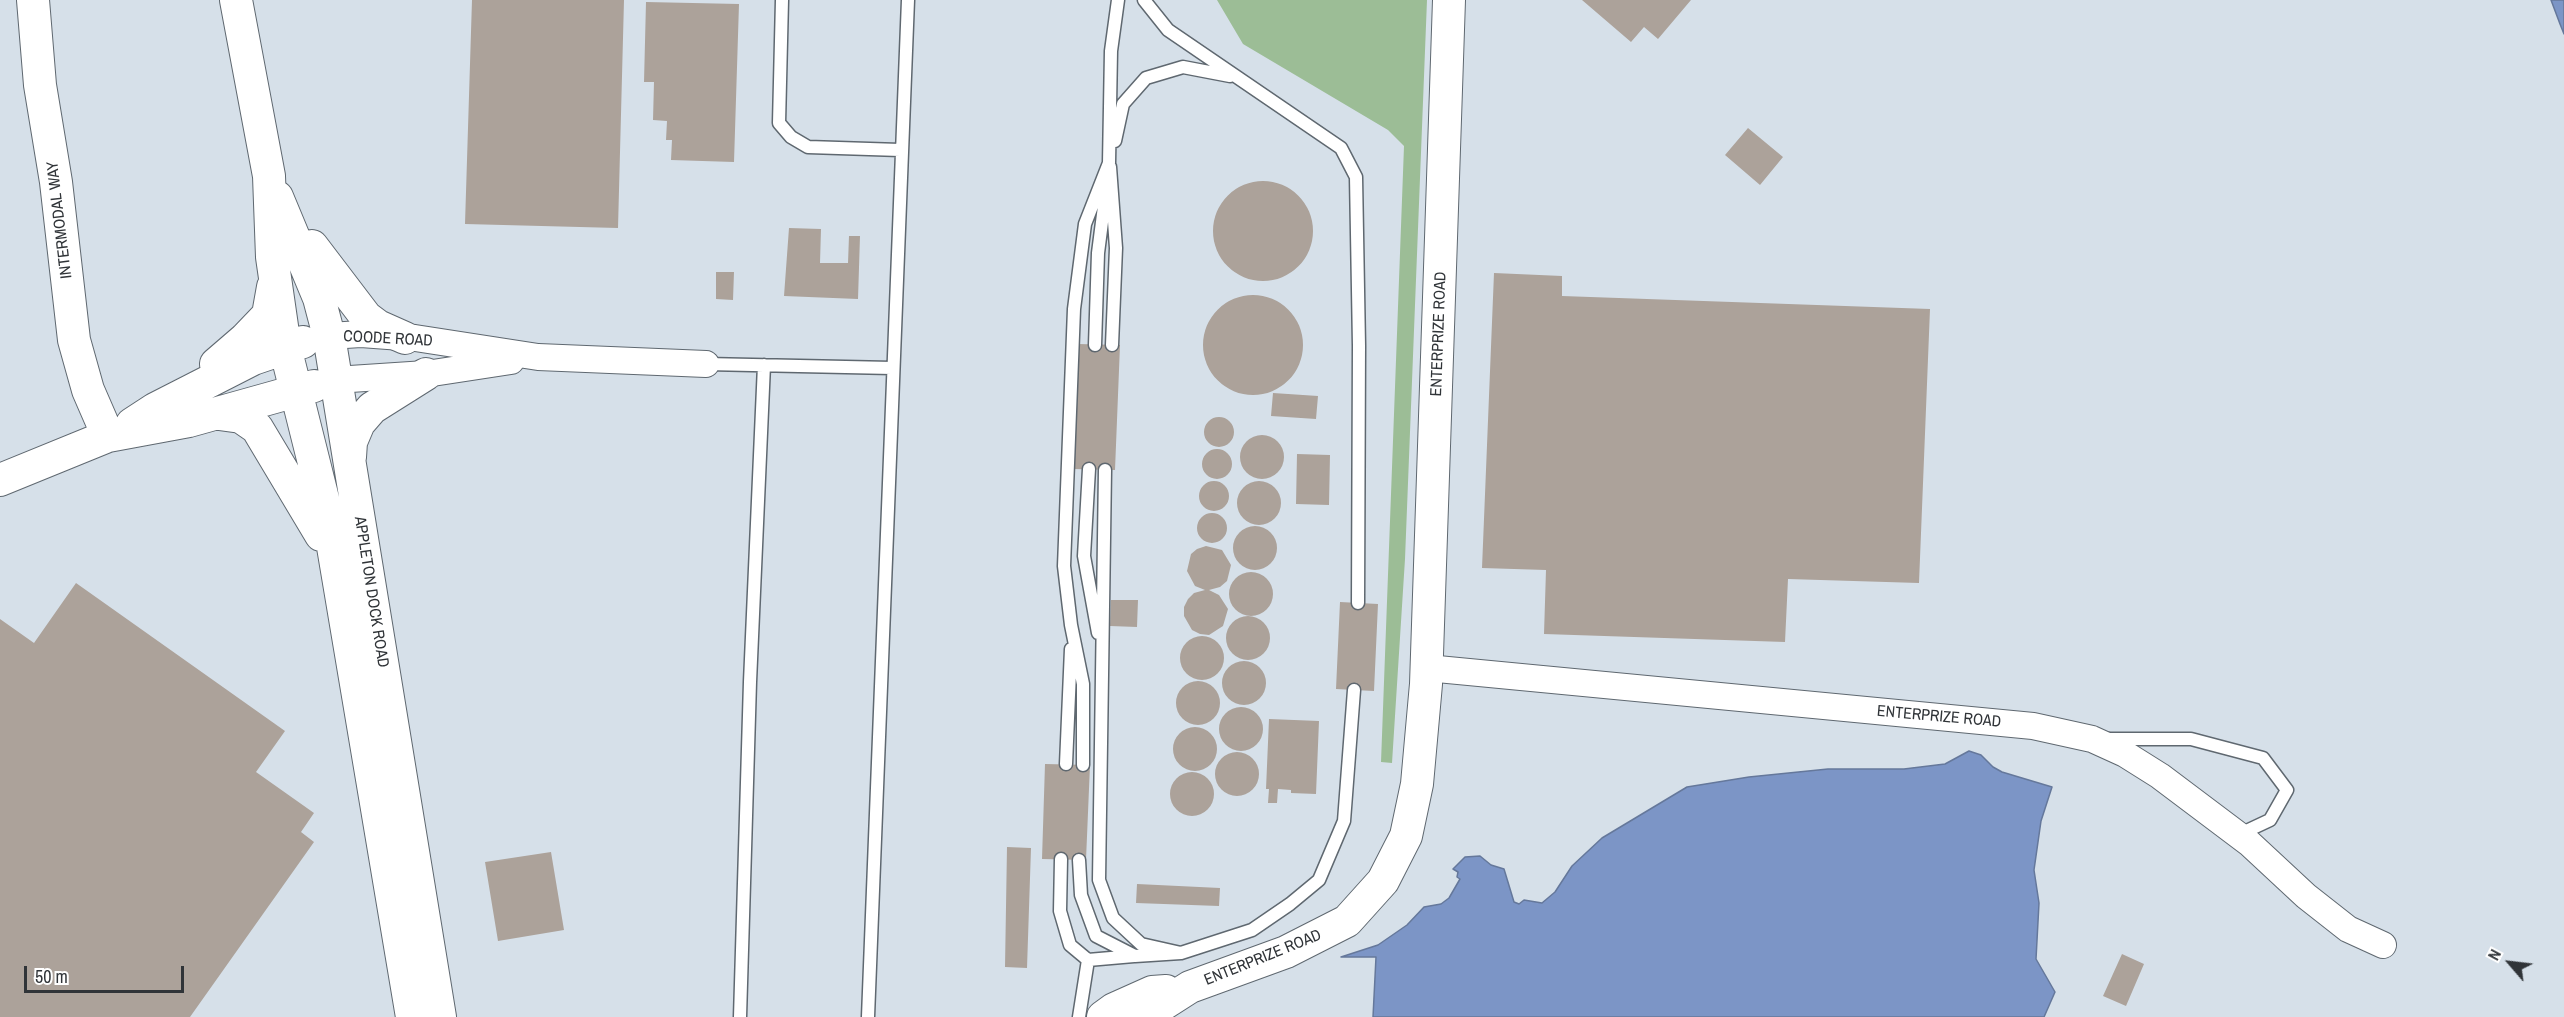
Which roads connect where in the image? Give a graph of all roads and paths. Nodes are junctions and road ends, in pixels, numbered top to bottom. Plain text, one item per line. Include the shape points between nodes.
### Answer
1 (33, 0) edge
2 (236, 0) edge
3 (782, 0) edge
4 (908, 0) edge
5 (1118, 0) edge
6 (1144, 0) edge
7 (1449, 0) edge
8 (1234, 77) junction
9 (900, 150) junction
10 (1109, 163) junction
11 (272, 180) junction
12 (274, 277) junction
13 (328, 336) junction
14 (405, 338) junction
15 (1095, 345) dead end
16 (1112, 345) dead end
17 (285, 347) junction
18 (538, 357) junction
19 (705, 364) joint
20 (764, 365) junction
21 (892, 368) junction
22 (426, 374) junction
23 (335, 380) junction
24 (295, 391) junction
25 (155, 409) junction
26 (219, 414) junction
27 (112, 435) junction
28 (350, 461) junction
29 (1089, 470) dead end
30 (1106, 470) dead end
31 (0, 480) edge
32 (337, 572) junction
33 (1358, 603) dead end
34 (1071, 625) junction
35 (1103, 664) junction
36 (1427, 668) junction
37 (1354, 690) dead end
38 (2092, 739) junction
39 (1066, 764) dead end
40 (1083, 765) dead end
41 (2238, 835) junction
42 (1061, 859) dead end
43 (1079, 860) dead end
44 (2383, 945) dead end
45 (1180, 953) junction
46 (1135, 956) junction
47 (1088, 960) junction
48 (1190, 987) junction
49 (412, 1017) edge
50 (440, 1017) edge
51 (740, 1017) edge
52 (868, 1017) edge
53 (1079, 1017) edge
54 (1103, 1017) edge
55 (1143, 1017) edge

1 - 27 street, INTERMODAL WAY via 40,85 56,182 74,340 88,390
2 - 11 street, APPLETON DOCK ROAD
3 - 9 lane via 779,123 791,137 808,147
4 - 9 lane
5 - 10 lane via 1110,51
6 - 8 lane via 1168,30
7 - 36 street, ENTERPRIZE ROAD
8 - 10 lane via 1183,67 1146,78 1124,104
8 - 33 lane via 1341,148 1356,177
9 - 21 lane
10 - 15 lane via 1098,253
10 - 16 lane via 1116,248
10 - 34 lane via 1085,224 1074,309 1064,566
11 - 12 street, APPLETON DOCK ROAD
11 - 13 street, APPLETON DOCK ROAD via 319,298
11 - 14 street via 336,281 366,317
12 - 17 street, APPLETON DOCK ROAD
12 - 25 street via 267,315 257,328 223,359
13 - 14 street, COODE ROAD
13 - 17 street, COODE ROAD
13 - 23 street, APPLETON DOCK ROAD
14 - 18 street, COODE ROAD
17 - 24 street, APPLETON DOCK ROAD
17 - 25 street, COODE ROAD via 253,358
18 - 19 street, COODE ROAD
18 - 22 street, COODE ROAD
19 - 20 lane
20 - 21 lane
20 - 51 lane
21 - 52 lane
22 - 23 street, COODE ROAD
22 - 28 street via 372,408 351,442
23 - 24 street, COODE ROAD
23 - 28 street, APPLETON DOCK ROAD
24 - 26 street, COODE ROAD
24 - 32 street, APPLETON DOCK ROAD via 329,523
25 - 27 street, COODE ROAD
26 - 27 street, COODE ROAD
26 - 32 street via 241,417 257,428 321,534
27 - 31 street, COODE ROAD
28 - 50 street, APPLETON DOCK ROAD
29 - 35 lane via 1084,556
30 - 35 lane
32 - 49 street, APPLETON DOCK ROAD
34 - 39 lane
34 - 40 lane via 1083,684
35 - 45 lane via 1099,880 1113,918 1141,944
36 - 38 street, ENTERPRIZE ROAD via 2033,726
36 - 48 street, ENTERPRIZE ROAD via 1417,784 1406,836 1383,881 1347,921 1286,952
37 - 45 lane via 1344,821 1319,880 1252,930
38 - 41 street, ENTERPRIZE ROAD via 2160,776
38 - 41 lane via 2192,739 2263,758 2287,790 2270,820
41 - 44 street, ENTERPRIZE ROAD via 2348,929
42 - 47 lane via 1060,911 1070,945
43 - 46 lane via 1081,895 1096,936
45 - 46 lane
46 - 47 lane
47 - 53 lane
48 - 54 street, ENTERPRIZE ROAD via 1152,992
48 - 55 street, ENTERPRIZE ROAD

